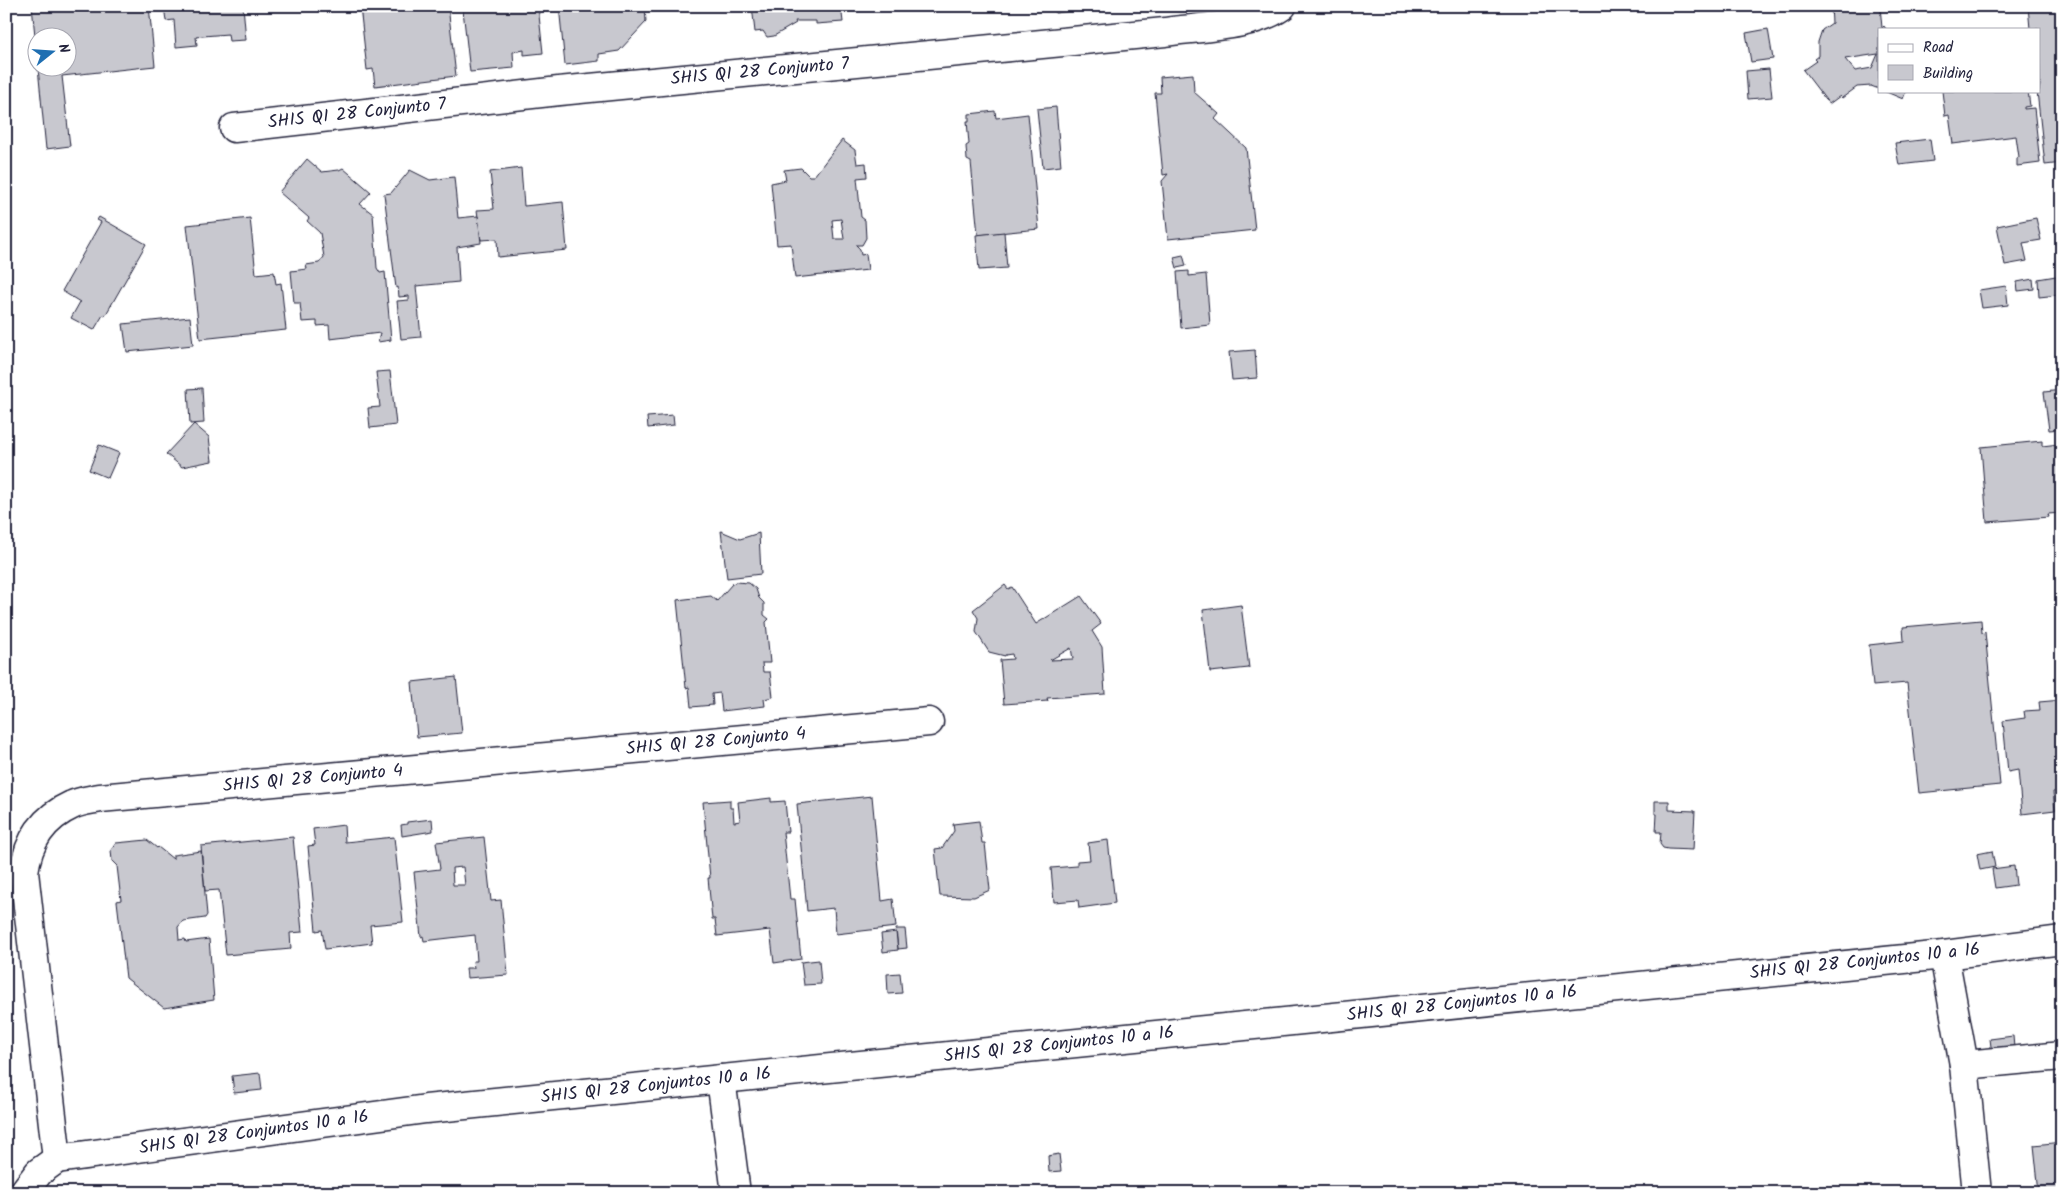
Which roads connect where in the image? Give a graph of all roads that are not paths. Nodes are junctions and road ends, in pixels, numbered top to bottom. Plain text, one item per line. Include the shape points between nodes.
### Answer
1 (1282, 6) edge
2 (234, 128) dead end
3 (929, 722) dead end
4 (2062, 940) edge
5 (1944, 955) junction
6 (2062, 1056) edge
7 (1964, 1065) junction
8 (720, 1079) junction
9 (57, 1159) junction
10 (23, 1193) edge
11 (736, 1193) edge
12 (1977, 1193) edge

1 - 2 street, SHIS QI 28 Conjunto 7 via 1266,15 1241,22 1155,33 559,91
3 - 9 street, SHIS QI 28 Conjunto 4 via 109,797 74,804 50,820 33,838 24,872
4 - 5 street, SHIS QI 28 Conjuntos 10 a 16
5 - 7 street
5 - 8 street, SHIS QI 28 Conjuntos 10 a 16
6 - 7 street
7 - 12 street
8 - 9 street, SHIS QI 28 Conjuntos 10 a 16 via 426,1110
8 - 11 street
9 - 10 street via 39,1172

